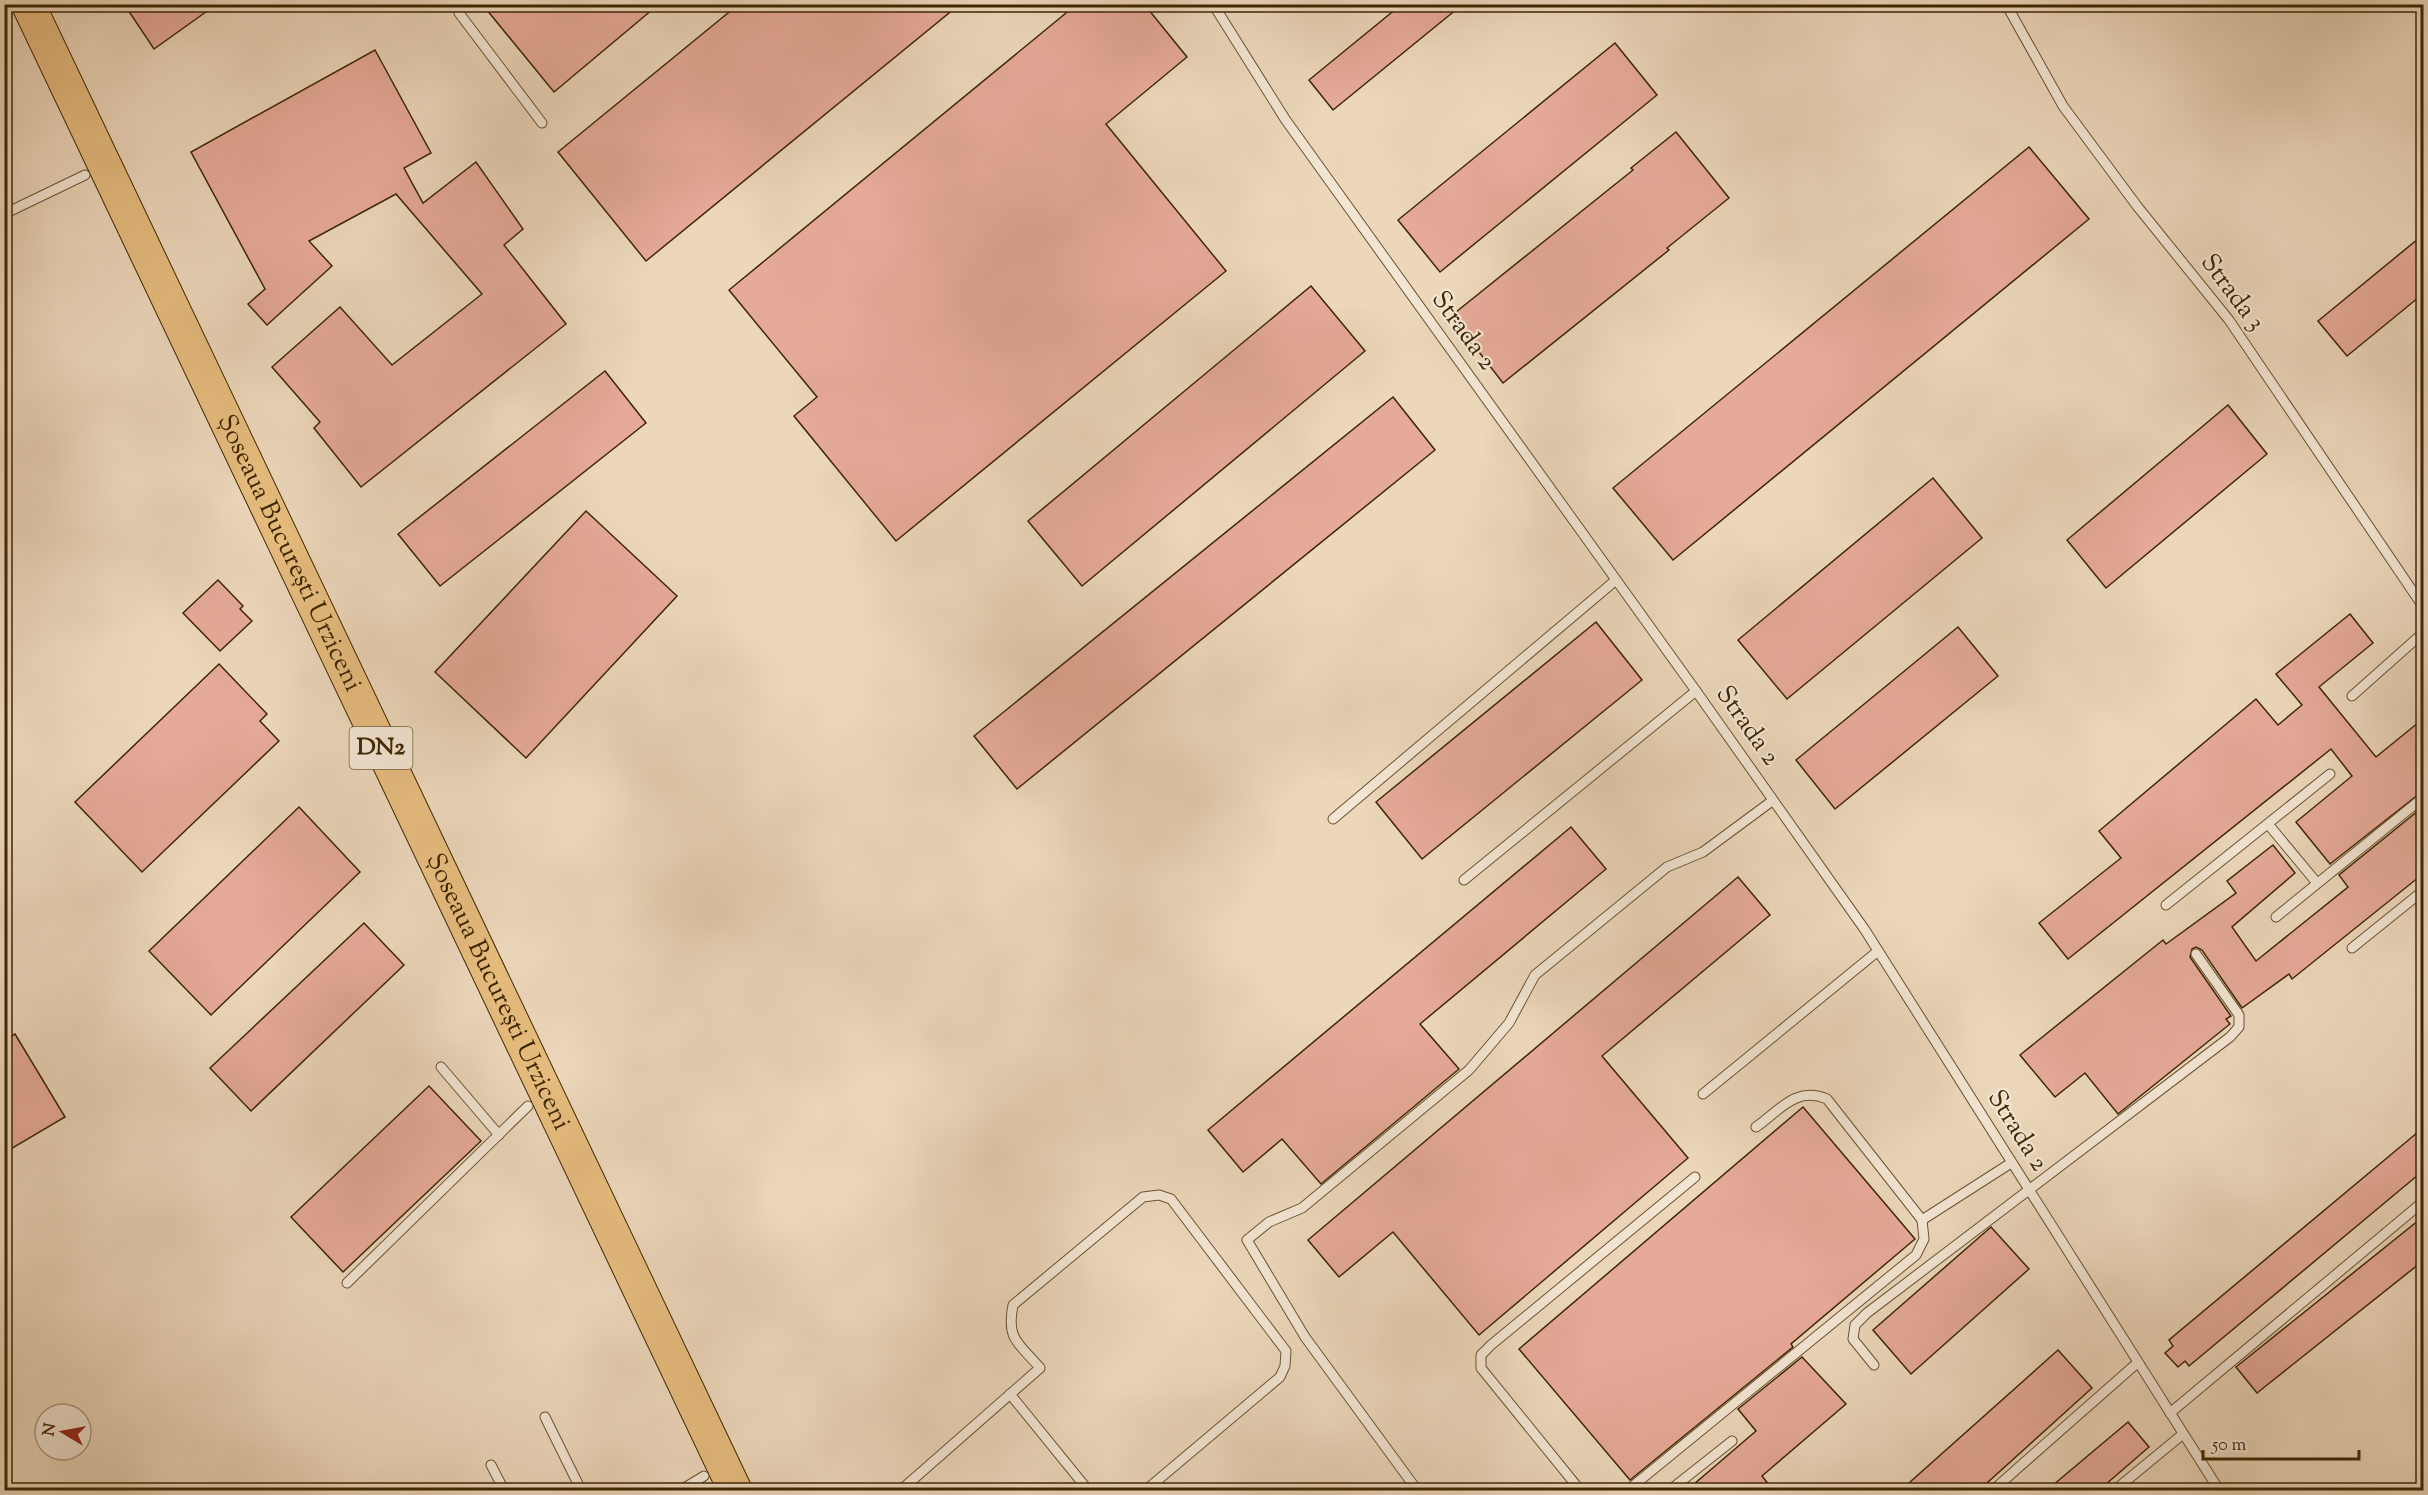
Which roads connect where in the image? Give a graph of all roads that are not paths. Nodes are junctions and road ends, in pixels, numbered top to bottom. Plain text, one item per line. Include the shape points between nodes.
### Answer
1 (28, 4) edge
2 (1213, 4) edge
3 (2006, 4) edge
4 (4, 5) edge
5 (459, 13) dead end
6 (542, 123) dead end
7 (85, 175) junction
8 (4, 214) edge
9 (1616, 580) junction
10 (2424, 608) edge
11 (2424, 633) edge
12 (1696, 691) junction
13 (2352, 696) dead end
14 (2331, 774) dead end
15 (2424, 797) edge
16 (1772, 801) junction
17 (1333, 819) dead end
18 (2268, 824) junction
19 (1464, 880) dead end
20 (2317, 883) junction
21 (2424, 890) edge
22 (2166, 905) dead end
23 (2276, 917) dead end
24 (2352, 948) dead end
25 (1878, 951) junction
26 (2196, 954) dead end
27 (441, 1067) dead end
28 (1703, 1094) dead end
29 (528, 1106) junction
30 (1756, 1127) dead end
31 (499, 1135) junction
32 (2011, 1162) junction
33 (1695, 1178) dead end
34 (2028, 1190) junction
35 (2424, 1201) edge
36 (1922, 1220) junction
37 (347, 1283) dead end
38 (2137, 1363) junction
39 (1874, 1365) dead end
40 (1010, 1394) junction
41 (2170, 1413) junction
42 (545, 1417) dead end
43 (2183, 1434) junction
44 (1732, 1441) dead end
45 (492, 1465) dead end
46 (699, 1486) edge
47 (504, 1491) edge
48 (581, 1491) edge
49 (735, 1491) edge
50 (901, 1491) edge
51 (1088, 1491) edge
52 (1146, 1491) edge
53 (1417, 1491) edge
54 (1580, 1491) edge
55 (1628, 1491) edge
56 (1670, 1491) edge
57 (1993, 1491) edge
58 (2115, 1491) edge
59 (2219, 1491) edge

1 - 49 highway, Șoseaua București Urziceni / DN2
2 - 9 lane, Strada 2 via 1285,119
3 - 10 lane, Strada 3 via 2063,106 2229,320
4 - 7 highway, Șoseaua București Urziceni / DN2
5 - 6 lane
7 - 8 lane
7 - 29 highway, Șoseaua București Urziceni / DN2
9 - 12 lane, Strada 2
9 - 17 lane
11 - 13 lane
12 - 16 lane, Strada 2
12 - 19 lane
14 - 18 lane
15 - 20 lane
16 - 25 lane, Strada 2
16 - 53 lane via 1703,852 1667,867 1535,975 1509,1023 1468,1070 1302,1208 1269,1222 1247,1240 1305,1337
18 - 20 lane
18 - 22 lane
20 - 23 lane
21 - 24 lane
25 - 28 lane
25 - 32 lane, Strada 2
26 - 34 lane via 2239,1015 2239,1027
27 - 31 lane
29 - 31 lane
29 - 46 highway, Șoseaua București Urziceni / DN2
30 - 36 lane via 1800,1094 1827,1099
31 - 37 lane
32 - 34 lane, Strada 2
32 - 36 lane
33 - 54 lane via 1481,1355 1481,1368
34 - 38 lane, Strada 2
34 - 39 lane via 1855,1325 1853,1339
35 - 41 lane
36 - 55 lane via 1924,1239 1916,1256
38 - 41 lane, Strada 2
38 - 57 lane
40 - 50 lane
40 - 51 lane
40 - 52 lane via 1040,1368 1012,1335 1013,1305 1143,1197 1159,1195 1171,1199 1286,1352 1285,1366 1280,1377
41 - 43 lane, Strada 2
42 - 48 lane
43 - 58 lane
43 - 59 lane, Strada 2
44 - 56 lane
45 - 47 lane

